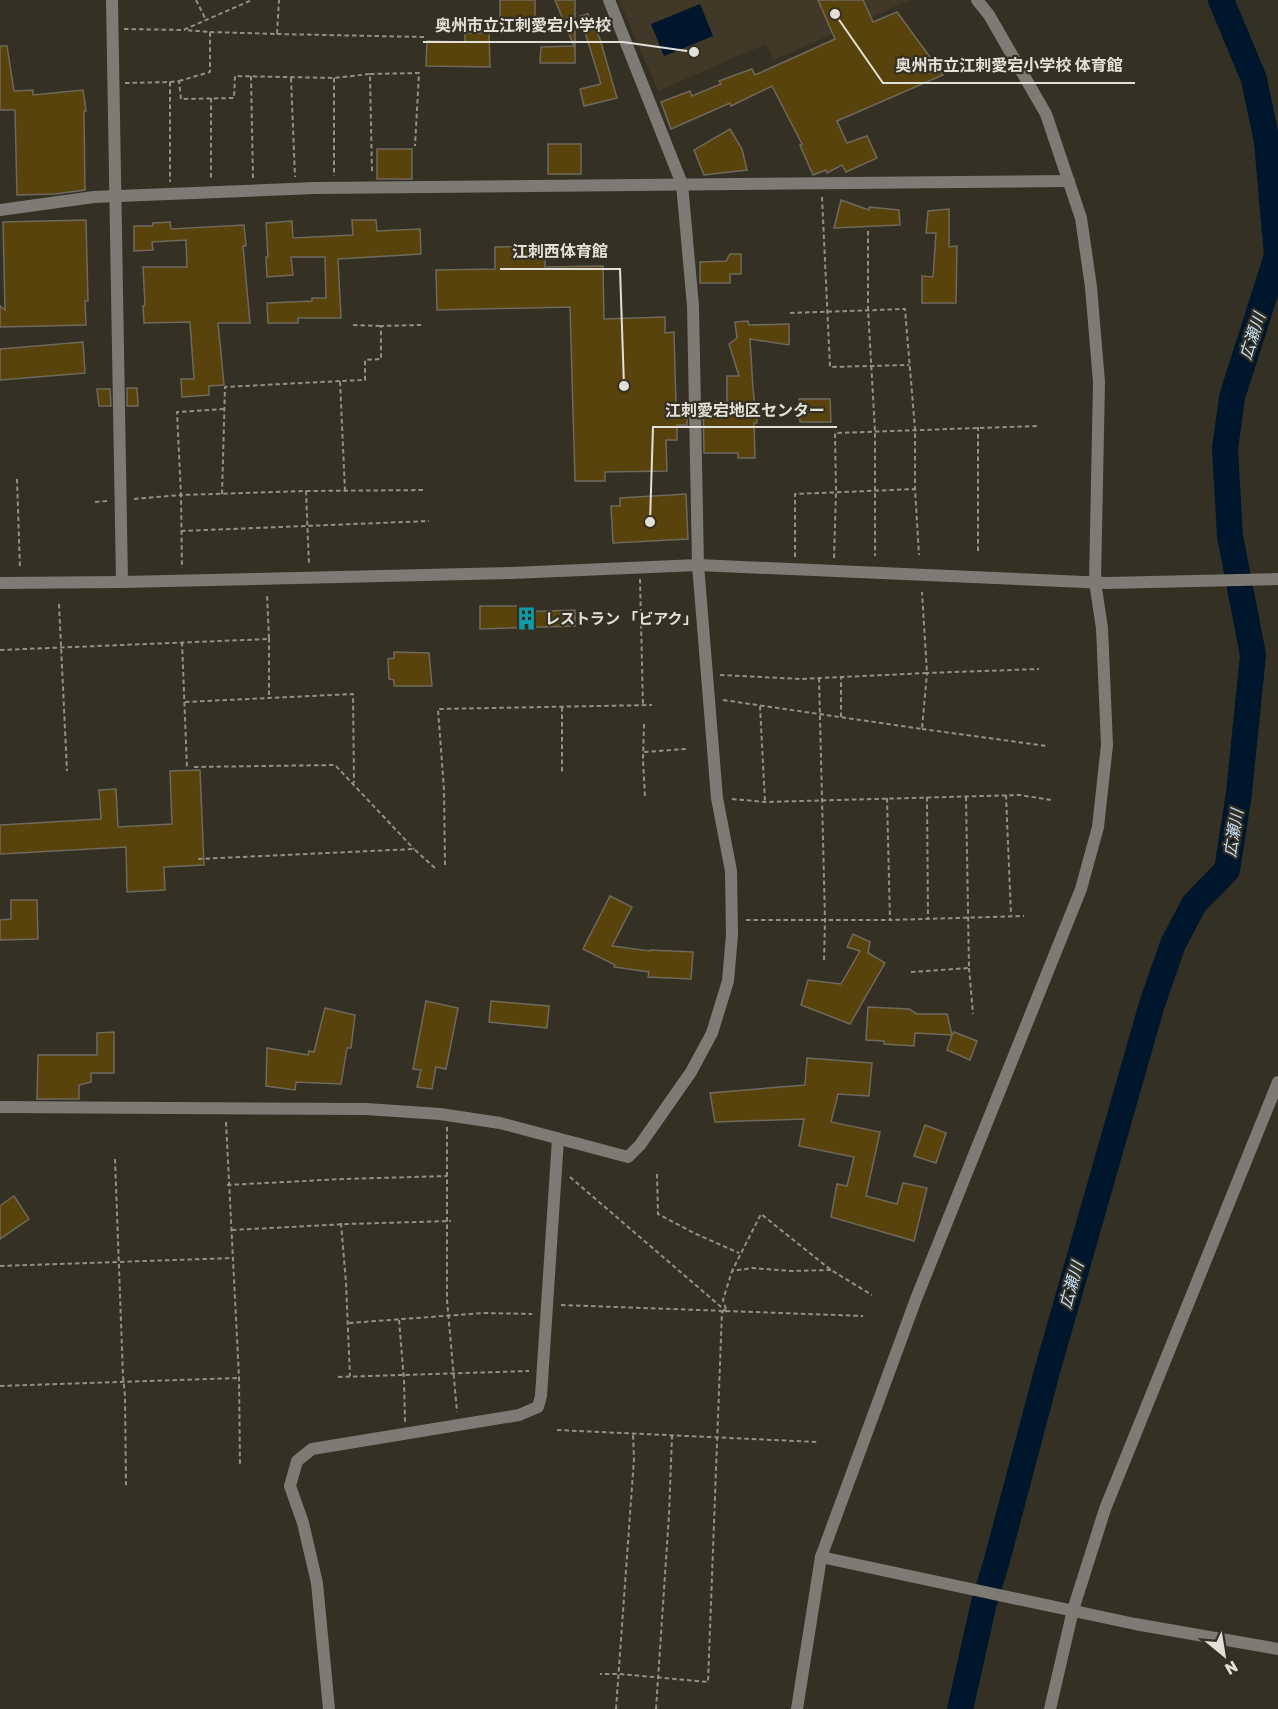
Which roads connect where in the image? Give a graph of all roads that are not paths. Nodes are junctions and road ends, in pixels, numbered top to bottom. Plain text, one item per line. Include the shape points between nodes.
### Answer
1 (112, 0) edge
2 (609, 0) edge
3 (977, 0) edge
4 (1069, 181) junction
5 (682, 184) junction
6 (115, 195) junction
7 (0, 210) edge
8 (698, 565) junction
9 (1278, 579) edge
10 (122, 582) junction
11 (0, 583) edge
12 (1101, 583) junction
13 (1278, 1082) edge
14 (0, 1107) edge
15 (558, 1139) junction
16 (821, 1557) junction
17 (1073, 1610) junction
18 (1278, 1648) edge
19 (329, 1709) edge
20 (797, 1709) edge
21 (1050, 1709) edge

1 - 6 street
2 - 5 street
3 - 4 street via 1046,114
4 - 5 street
4 - 12 street via 1083,229 1099,382
5 - 6 street via 372,187
5 - 8 street via 693,306
6 - 7 street
6 - 10 street
8 - 10 street
8 - 12 street
8 - 15 street via 717,798 731,871 728,981 712,1033 697,1064 628,1157
9 - 12 street
10 - 11 street
12 - 16 street via 1107,745 1098,828 1082,889 916,1299
13 - 17 street via 1104,1509
14 - 15 street via 366,1109 500,1123
15 - 19 street via 538,1407 519,1415 312,1449 297,1461 290,1486 317,1583
16 - 17 street
16 - 20 street
17 - 18 street
17 - 21 street

